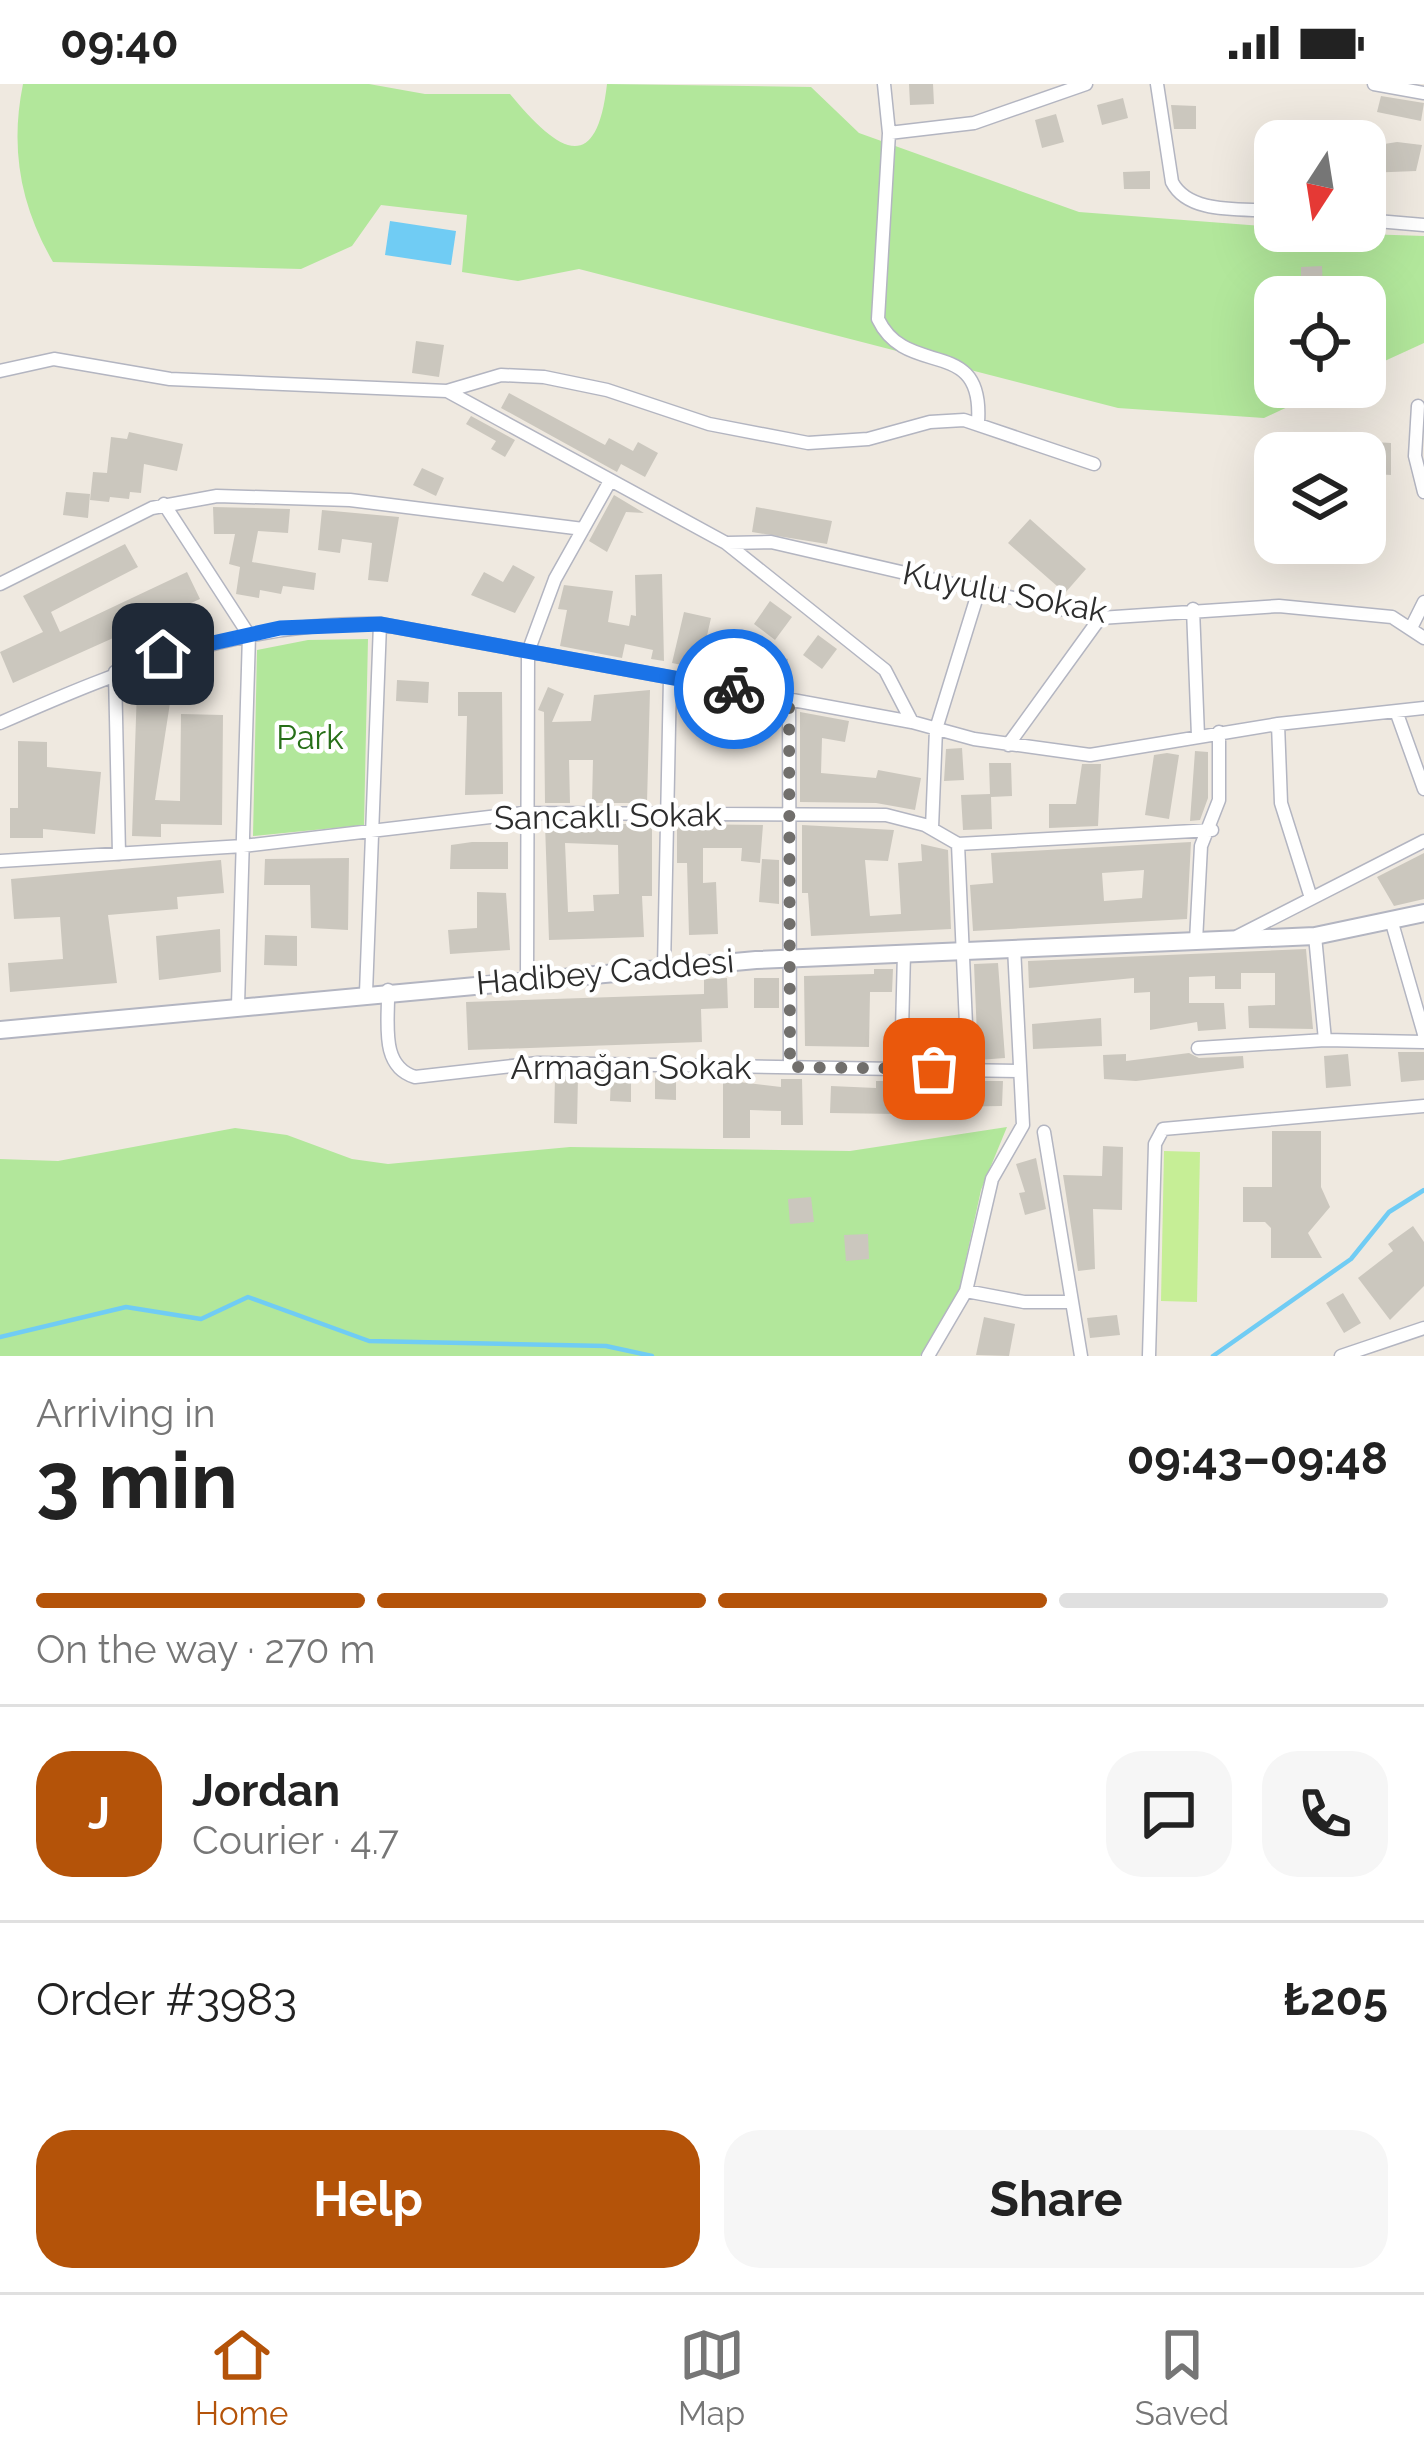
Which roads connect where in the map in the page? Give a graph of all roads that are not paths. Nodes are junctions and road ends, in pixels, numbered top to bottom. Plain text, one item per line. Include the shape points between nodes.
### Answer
1 (884, 84) edge
2 (1086, 84) edge
3 (1157, 84) edge
4 (1374, 84) edge
5 (1051, 90) edge
6 (1424, 93) edge
7 (889, 133) junction
8 (1254, 210) edge
9 (1386, 222) edge
10 (1424, 225) edge
11 (0, 371) edge
12 (447, 392) junction
13 (1418, 406) dead end
14 (978, 422) junction
15 (1094, 464) dead end
16 (610, 481) junction
17 (1424, 492) edge
18 (164, 504) junction
19 (583, 530) junction
20 (726, 543) junction
21 (0, 584) edge
22 (979, 590) junction
23 (1424, 602) edge
24 (1192, 609) junction
25 (1100, 618) junction
26 (380, 624) junction
27 (1412, 626) junction
28 (249, 635) junction
29 (1424, 638) edge
30 (528, 652) junction
31 (115, 672) junction
32 (670, 678) junction
33 (789, 699) junction
34 (1424, 708) edge
35 (1396, 711) junction
36 (912, 722) junction
37 (0, 723) edge
38 (1278, 724) junction
39 (936, 729) junction
40 (1220, 732) junction
41 (1198, 736) junction
42 (1008, 745) junction
43 (1424, 789) edge
44 (668, 812) junction
45 (524, 813) junction
46 (793, 814) junction
47 (932, 828) junction
48 (372, 830) junction
49 (1212, 830) junction
50 (1424, 841) edge
51 (958, 844) junction
52 (243, 846) junction
53 (119, 854) junction
54 (0, 862) edge
55 (1311, 898) junction
56 (1424, 913) edge
57 (1392, 923) junction
58 (1315, 936) junction
59 (1232, 939) junction
60 (1196, 940) junction
61 (1014, 947) junction
62 (965, 950) junction
63 (904, 953) junction
64 (792, 958) junction
65 (664, 968) junction
66 (527, 979) junction
67 (388, 990) junction
68 (366, 993) junction
69 (238, 1005) junction
70 (1421, 1009) edge
71 (0, 1030) edge
72 (1424, 1038) edge
73 (1325, 1040) junction
74 (1198, 1048) dead end
75 (790, 1067) junction
76 (901, 1069) junction
77 (968, 1070) junction
78 (1020, 1071) junction
79 (1424, 1106) edge
80 (1044, 1132) dead end
81 (966, 1291) junction
82 (1072, 1302) junction
83 (1424, 1328) edge
84 (1146, 1355) edge
85 (928, 1356) edge
86 (1081, 1356) edge
87 (1342, 1356) edge

1 - 7 street
2 - 5 street
3 - 8 street via 1179,194
4 - 6 street
5 - 7 street via 974,123
7 - 14 street via 878,319 898,344 969,374 979,391
9 - 10 street
11 - 12 street via 53,359 170,379
12 - 14 street via 501,375 565,380 709,424 808,442 868,440 941,420
12 - 16 street
13 - 17 street via 1415,456
14 - 15 street
16 - 19 street
16 - 20 street
18 - 19 street via 324,497
18 - 21 street
18 - 28 street
19 - 30 street
20 - 22 street, Kuyulu Sokak via 771,542
20 - 36 street via 885,670
22 - 25 street, Kuyulu Sokak
22 - 39 street
23 - 27 street
24 - 25 street, Kuyulu Sokak
24 - 27 street, Kuyulu Sokak via 1280,606 1382,615
24 - 41 street
25 - 42 street
26 - 28 street
26 - 30 street
26 - 48 street
27 - 29 street
28 - 31 street
28 - 52 street
30 - 32 street
30 - 45 street
31 - 37 street
31 - 53 street
32 - 33 street
32 - 44 street
33 - 36 street
33 - 46 street
34 - 35 street
35 - 38 street
35 - 43 street
36 - 39 street
38 - 40 street
38 - 55 street via 1281,803
39 - 42 street
39 - 47 street
40 - 41 street
40 - 49 street
41 - 42 street via 1090,755
44 - 45 street, Sancaklı Sokak
44 - 46 street, Sancaklı Sokak
44 - 65 street
45 - 48 street, Sancaklı Sokak
45 - 66 street
46 - 47 street, Sancaklı Sokak via 886,815
46 - 64 street
47 - 51 street, Sancaklı Sokak
48 - 52 street, Sancaklı Sokak
48 - 68 street
49 - 51 street
49 - 60 street via 1201,846
50 - 55 street
51 - 62 street
52 - 53 street, Sancaklı Sokak
52 - 69 street
53 - 54 street, Sancaklı Sokak
55 - 59 street
56 - 57 main road, Hadibey Caddesi
57 - 58 main road, Hadibey Caddesi
57 - 70 street
58 - 59 main road, Hadibey Caddesi
58 - 73 street
59 - 60 main road, Hadibey Caddesi
60 - 61 main road, Hadibey Caddesi
61 - 62 main road, Hadibey Caddesi
61 - 78 street
62 - 63 main road, Hadibey Caddesi
62 - 77 street
63 - 64 main road, Hadibey Caddesi
63 - 76 street
64 - 65 main road, Hadibey Caddesi
64 - 75 street
65 - 66 main road, Hadibey Caddesi
66 - 67 main road, Hadibey Caddesi
67 - 68 main road, Hadibey Caddesi
67 - 75 street, Armağan Sokak via 390,1055 415,1077 538,1063
68 - 69 main road, Hadibey Caddesi
69 - 71 main road, Hadibey Caddesi
70 - 72 street
72 - 73 street
73 - 74 street
75 - 76 street, Armağan Sokak
76 - 77 street, Armağan Sokak
77 - 78 street, Armağan Sokak
78 - 81 street via 1022,1125 992,1179
79 - 84 street via 1163,1129 1155,1144
80 - 82 street
81 - 82 street
81 - 85 street
82 - 86 street
83 - 87 street

